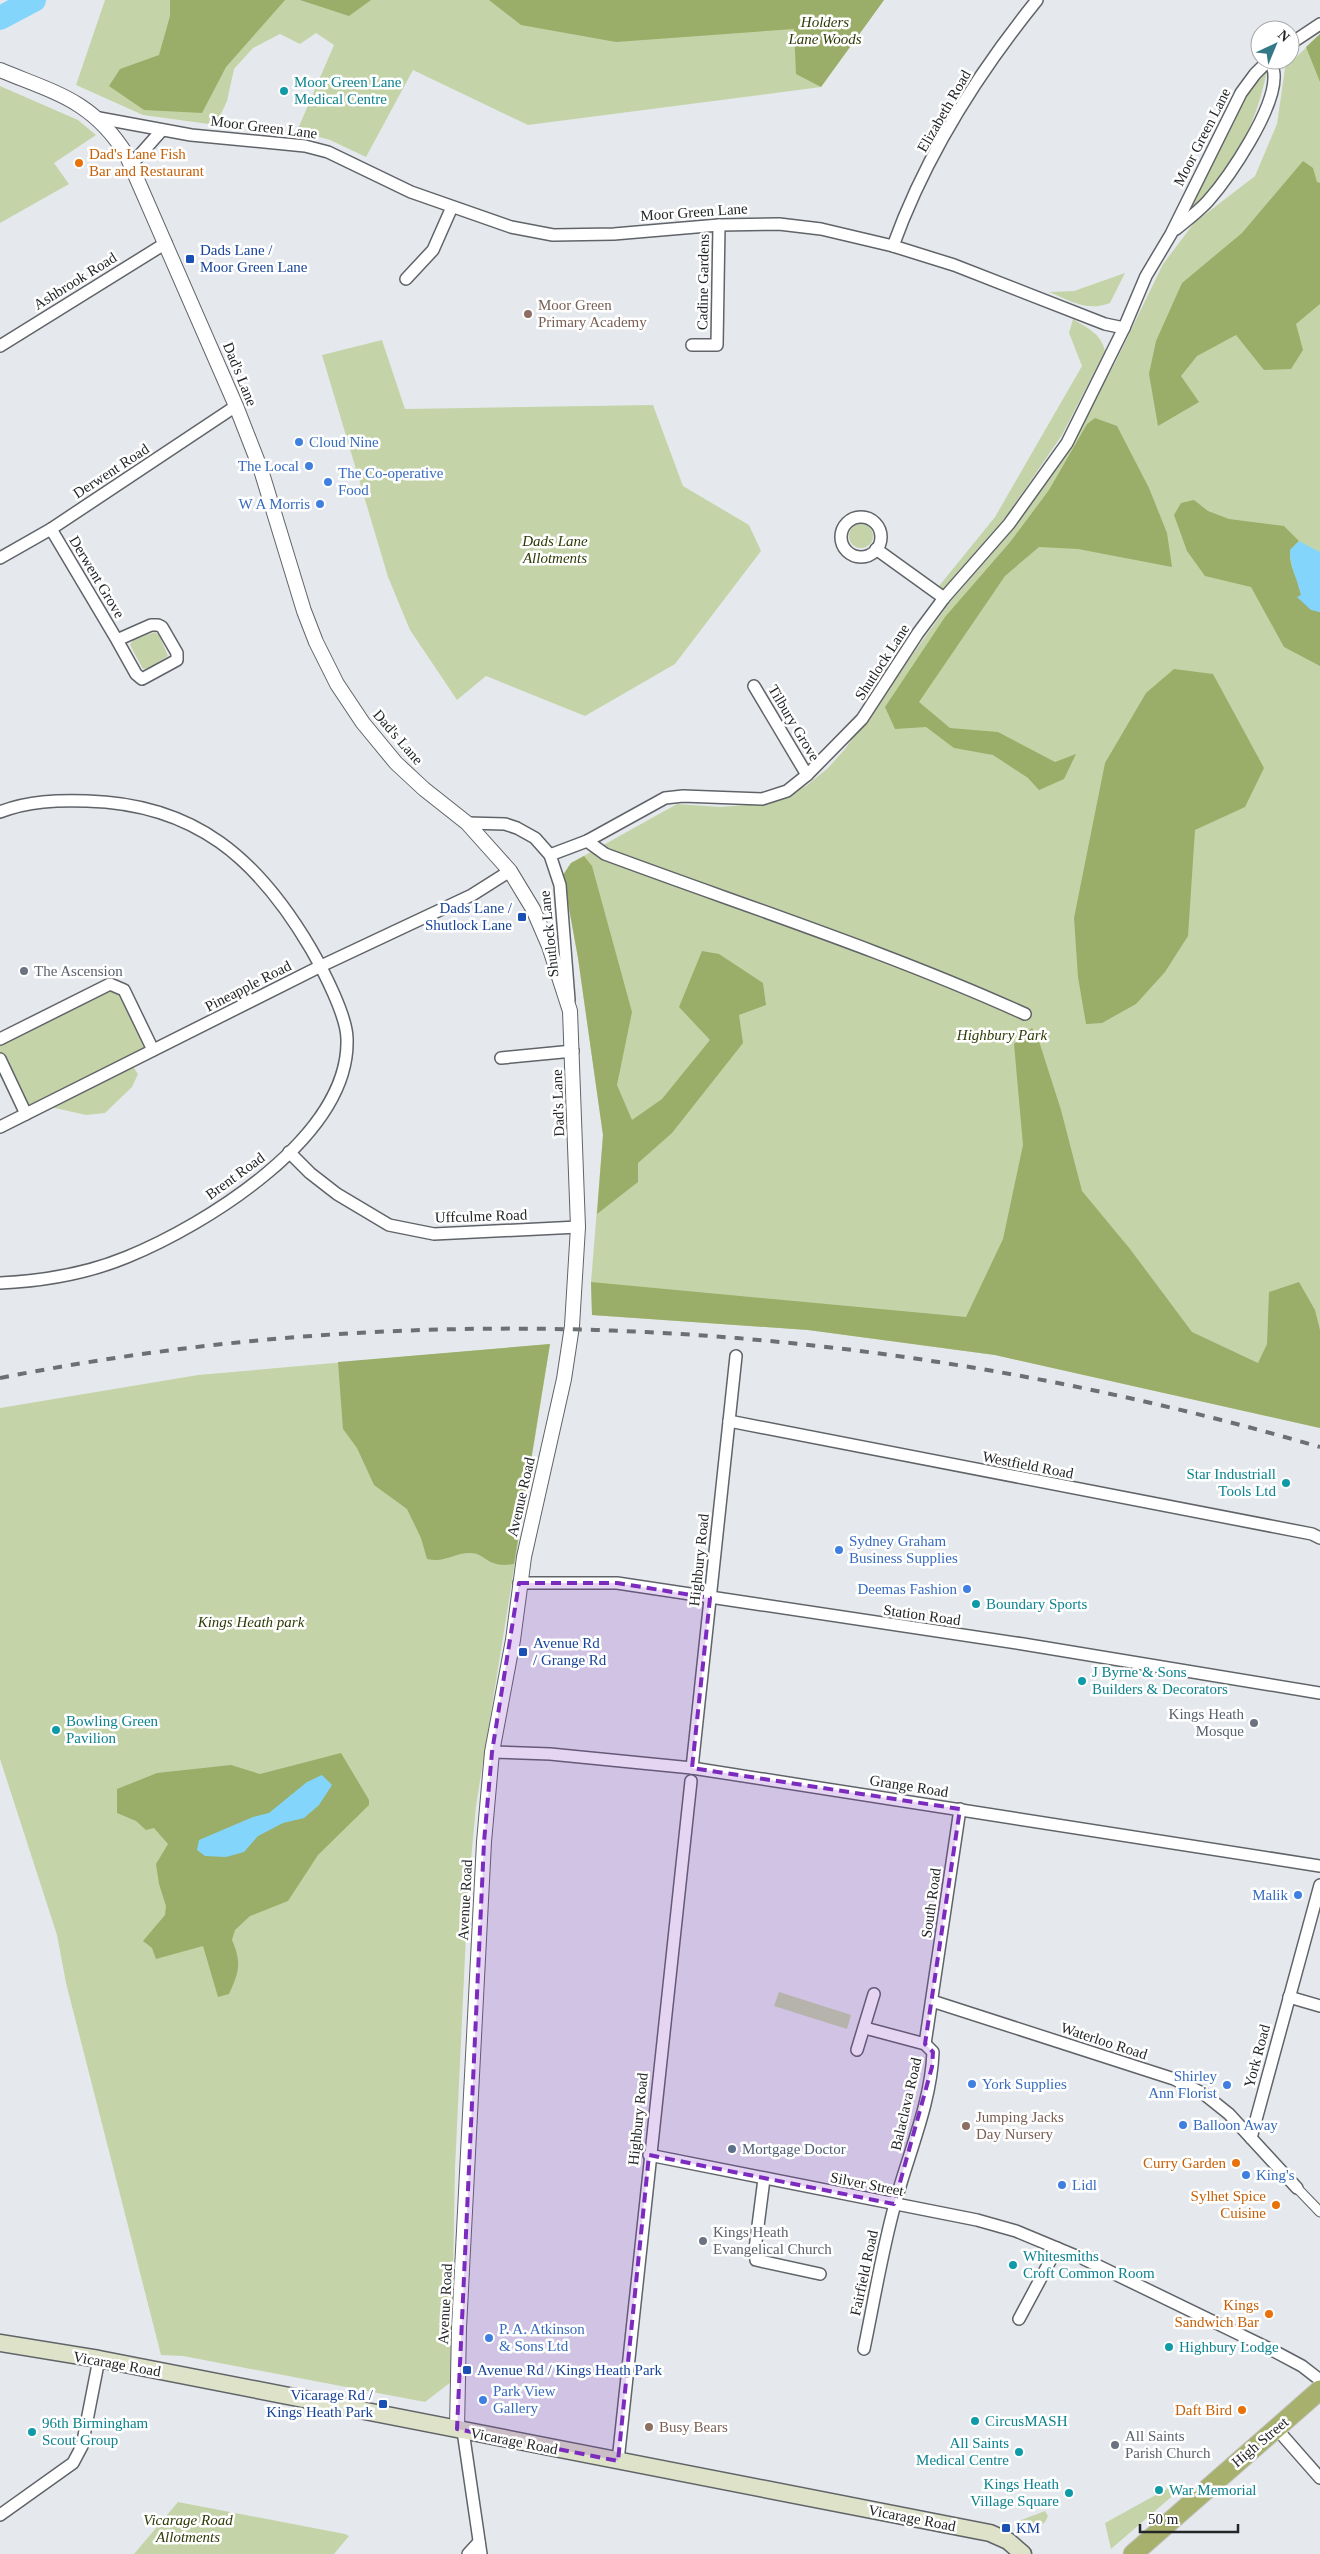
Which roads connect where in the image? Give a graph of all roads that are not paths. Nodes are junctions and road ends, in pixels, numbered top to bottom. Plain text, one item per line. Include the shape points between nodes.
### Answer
1 (1037, 0) edge
2 (1320, 24) edge
3 (1300, 37) edge
4 (0, 70) edge
5 (1259, 70) edge
6 (1272, 70) edge
7 (99, 118) junction
8 (162, 130) junction
9 (131, 165) junction
10 (452, 207) junction
11 (719, 225) junction
12 (1171, 234) junction
13 (166, 243) junction
14 (893, 246) junction
15 (406, 279) dead end
16 (1124, 328) junction
17 (692, 344) dead end
18 (0, 346) edge
19 (236, 406) junction
20 (51, 529) junction
21 (876, 549) dead end
22 (0, 558) edge
23 (944, 598) junction
24 (117, 640) junction
25 (754, 686) dead end
26 (807, 775) junction
27 (0, 812) edge
28 (467, 823) junction
29 (587, 841) junction
30 (550, 855) junction
31 (510, 871) junction
32 (321, 966) junction
33 (570, 1011) junction
34 (1025, 1014) dead end
35 (0, 1038) edge
36 (153, 1050) junction
37 (573, 1051) junction
38 (501, 1058) dead end
39 (0, 1059) edge
40 (26, 1114) junction
41 (0, 1127) edge
42 (290, 1152) junction
43 (578, 1227) junction
44 (0, 1283) edge
45 (736, 1356) dead end
46 (564, 1379) joint
47 (729, 1421) junction
48 (1320, 1538) edge
49 (519, 1582) junction
50 (710, 1598) junction
51 (1320, 1693) edge
52 (492, 1752) junction
53 (692, 1768) junction
54 (691, 1781) dead end
55 (960, 1810) junction
56 (1320, 1866) edge
57 (1320, 1885) edge
58 (874, 1994) dead end
59 (1288, 1997) junction
60 (932, 2001) junction
61 (1320, 2006) edge
62 (864, 2028) junction
63 (925, 2044) junction
64 (857, 2050) dead end
65 (1251, 2138) junction
66 (649, 2155) junction
67 (764, 2179) junction
68 (1297, 2188) joint
69 (894, 2204) junction
70 (1320, 2212) edge
71 (1057, 2248) junction
72 (820, 2274) dead end
73 (1019, 2319) dead end
74 (0, 2343) edge
75 (864, 2349) dead end
76 (99, 2360) junction
77 (1320, 2380) edge
78 (1320, 2390) edge
79 (1276, 2428) junction
80 (460, 2430) junction
81 (618, 2461) junction
82 (1320, 2478) edge
83 (0, 2515) edge
84 (479, 2542) junction
85 (468, 2554) edge
86 (481, 2554) edge
87 (1023, 2554) edge
88 (1133, 2554) edge

1 - 14 street, Elizabeth Road via 1012,31 954,118 904,216
2 - 3 street
4 - 7 street, Moor Green Lane via 80,104
5 - 12 street, Moor Green Lane via 1241,94
6 - 12 street, Moor Green Lane via 1274,76 1265,111 1234,167 1207,202
7 - 8 street, Moor Green Lane
7 - 9 street, Dad's Lane via 114,135
8 - 9 street
8 - 10 street, Moor Green Lane via 313,148
9 - 13 street, Dad's Lane
10 - 11 street, Moor Green Lane via 511,227 553,235 614,234
10 - 15 street via 434,250
11 - 14 street, Moor Green Lane via 778,224 821,229
11 - 17 street, Cadine Gardens via 717,345
12 - 16 street, Moor Green Lane via 1146,276
13 - 18 street, Ashbrook Road
13 - 19 street, Dad's Lane
14 - 16 street, Moor Green Lane via 954,265 1105,324
16 - 23 street, Shutlock Lane via 1067,442 1009,524
19 - 20 street, Derwent Road
19 - 28 street, Dad's Lane via 261,470 304,611 337,684 363,723 396,763 424,790
20 - 22 street, Derwent Road
20 - 24 street, Derwent Grove
21 - 23 street
23 - 26 street, Shutlock Lane via 862,719
24 - 24 street, Derwent Grove via 158,625 178,660 142,679
25 - 26 street, Tilbury Grove
26 - 29 street, Shutlock Lane via 787,791 762,799 665,798
27 - 32 street, Brent Road via 54,800 108,802 152,809 204,830 249,865 285,909
28 - 30 street, Shutlock Lane via 505,824 517,828 535,838
28 - 31 street, Dad's Lane
29 - 30 street, Shutlock Lane
29 - 34 street via 605,854 840,938
30 - 33 street, Shutlock Lane via 560,885
31 - 32 street, Pineapple Road via 472,895
31 - 33 street, Dad's Lane via 533,909 549,946
32 - 36 street, Pineapple Road
32 - 42 street, Brent Road via 348,1038 345,1063 334,1096 308,1134
33 - 37 street, Dad's Lane
35 - 36 street via 110,984 124,990
36 - 40 street, Pineapple Road
37 - 38 street
37 - 43 street, Dad's Lane
39 - 40 street
40 - 41 street, Pineapple Road
42 - 43 street, Uffculme Road via 337,1194 389,1225 434,1234
42 - 44 street, Brent Road via 259,1181 188,1228 126,1258 75,1274 34,1282
43 - 46 street, Dad's Lane via 572,1326
45 - 47 street, Highbury Road
46 - 49 street, Avenue Road
47 - 48 street, Westfield Road
47 - 50 street, Highbury Road
49 - 50 street, Station Road via 617,1583
49 - 52 street, Avenue Road via 514,1640
50 - 51 street, Station Road
50 - 53 street, Highbury Road
52 - 53 street, Grange Road via 550,1754
52 - 80 street, Avenue Road via 484,1842 459,2328
53 - 55 street, Grange Road
54 - 66 street, Highbury Road
55 - 56 street, Grange Road
55 - 60 street, South Road
57 - 59 street, York Road
58 - 62 street
59 - 61 street
59 - 65 street, York Road
60 - 63 street, South Road
60 - 65 street, Waterloo Road via 1174,2079 1204,2094
62 - 63 street, Balaclava Road
62 - 64 street
63 - 69 street, Balaclava Road via 933,2052 932,2067 917,2132
65 - 68 street
66 - 67 street, Silver Street
66 - 81 street, Highbury Road
67 - 69 street, Silver Street
67 - 72 street via 754,2248 756,2260
68 - 70 street
69 - 71 street, Silver Street via 996,2226
69 - 75 street, Fairfield Road
71 - 73 street
71 - 77 street, Silver Street via 1272,2350
74 - 76 main road, Vicarage Road
76 - 80 main road, Vicarage Road
76 - 83 street via 82,2446 73,2463
78 - 79 highway, High Street
79 - 82 street
79 - 88 highway, High Street
80 - 81 main road, Vicarage Road
80 - 84 street
81 - 87 main road, Vicarage Road via 990,2533 1008,2541
84 - 85 street
84 - 86 street

